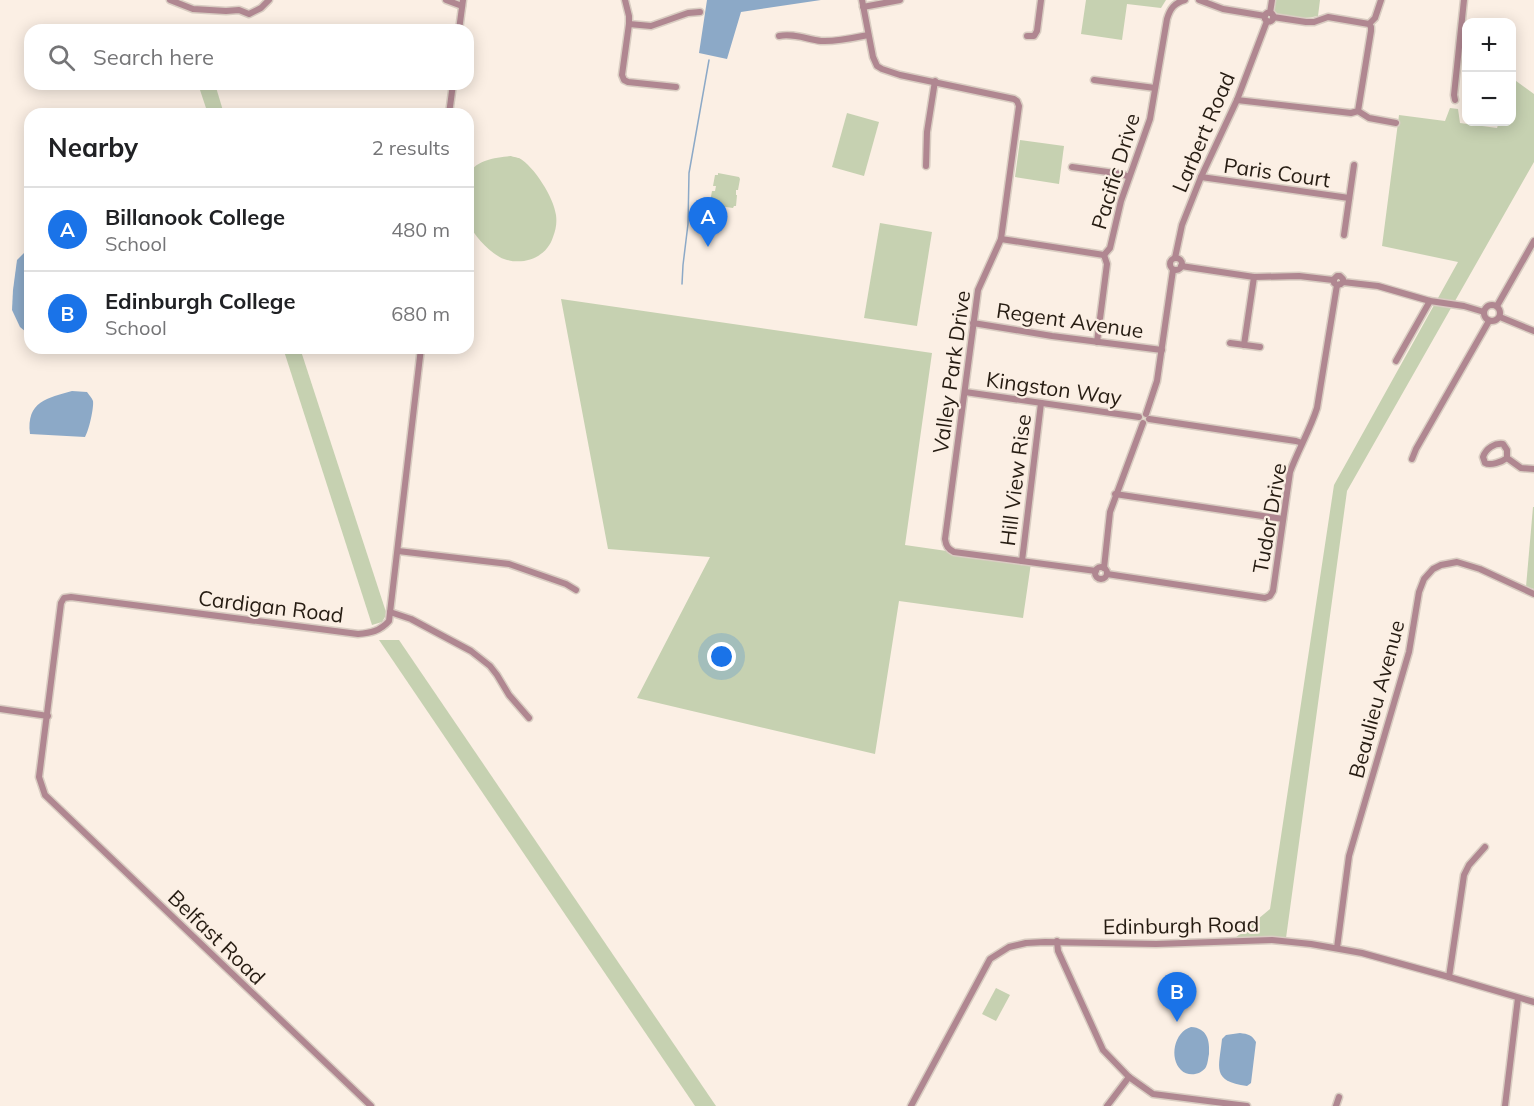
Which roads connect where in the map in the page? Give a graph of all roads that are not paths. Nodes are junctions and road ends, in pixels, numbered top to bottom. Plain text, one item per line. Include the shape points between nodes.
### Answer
1 (170, 0) edge
2 (269, 0) edge
3 (446, 0) edge
4 (625, 0) edge
5 (900, 0) edge
6 (1041, 0) edge
7 (1185, 0) edge
8 (1199, 0) edge
9 (1272, 0) edge
10 (1381, 0) edge
11 (1464, 0) edge
12 (462, 3) edge
13 (863, 3) edge
14 (700, 12) dead end
15 (1269, 16) junction
16 (460, 24) edge
17 (629, 24) junction
18 (1369, 24) junction
19 (868, 35) junction
20 (778, 36) dead end
21 (1027, 36) dead end
22 (1094, 80) dead end
23 (935, 81) junction
24 (676, 87) dead end
25 (1155, 88) junction
26 (452, 90) edge
27 (1237, 100) junction
28 (1455, 100) dead end
29 (450, 108) edge
30 (1358, 111) junction
31 (1396, 123) dead end
32 (1354, 165) dead end
33 (926, 166) dead end
34 (1072, 167) dead end
35 (1129, 177) junction
36 (1201, 177) junction
37 (1349, 198) junction
38 (1344, 235) dead end
39 (1001, 239) junction
40 (1534, 241) edge
41 (1104, 255) junction
42 (1175, 258) junction
43 (1181, 266) junction
44 (1173, 270) junction
45 (1254, 277) junction
46 (1338, 282) junction
47 (1430, 301) junction
48 (1497, 306) junction
49 (1484, 312) junction
50 (1500, 317) junction
51 (1489, 321) junction
52 (974, 323) junction
53 (1534, 331) edge
54 (1097, 342) junction
55 (1230, 343) dead end
56 (1244, 345) junction
57 (1260, 347) dead end
58 (1162, 350) junction
59 (420, 354) edge
60 (1396, 361) dead end
61 (965, 393) junction
62 (1041, 403) junction
63 (1144, 418) junction
64 (1302, 443) junction
65 (1507, 458) dead end
66 (1412, 459) dead end
67 (1534, 469) edge
68 (1115, 494) junction
69 (1283, 519) junction
70 (398, 551) junction
71 (1022, 561) junction
72 (1096, 571) junction
73 (1106, 571) junction
74 (576, 590) dead end
75 (1534, 594) edge
76 (390, 612) junction
77 (0, 710) edge
78 (48, 716) junction
79 (529, 718) dead end
80 (43, 789) joint
81 (1485, 848) dead end
82 (1057, 941) junction
83 (1337, 948) junction
84 (1449, 977) junction
85 (1518, 998) junction
86 (1534, 1002) edge
87 (1129, 1077) junction
88 (1340, 1097) dead end
89 (371, 1106) edge
90 (911, 1106) edge
91 (1107, 1106) edge
92 (1247, 1106) edge
93 (1336, 1106) edge
94 (1505, 1106) edge

1 - 2 street via 193,9 239,10 249,14
3 - 12 street
4 - 17 street
5 - 13 street
6 - 21 street via 1037,31 1034,36
7 - 25 street, Pacific Drive via 1171,9 1167,19
8 - 15 street via 1223,9
9 - 15 street, Larbert Road
10 - 18 street
11 - 28 street
12 - 16 street
13 - 19 street
14 - 17 street via 651,26
15 - 18 street via 1306,22 1328,17
15 - 27 street, Larbert Road
17 - 24 street via 624,80
18 - 30 street
19 - 20 street via 830,41
19 - 23 street via 877,66
22 - 25 street
23 - 33 street
23 - 39 street, Valley Park Drive via 1017,101 1019,110
25 - 35 street, Pacific Drive via 1150,119
26 - 29 street
27 - 30 street
27 - 36 street, Larbert Road
30 - 31 street via 1369,118
32 - 37 street, Paris Court
34 - 35 street
35 - 41 street, Pacific Drive via 1110,248
36 - 37 street, Paris Court
36 - 42 street, Larbert Road via 1182,225
37 - 38 street, Paris Court
39 - 41 street, Pacific Drive
39 - 52 street, Valley Park Drive via 978,290
40 - 48 street
41 - 54 street via 1107,264
42 - 43 street
42 - 44 street via 1170,264
43 - 44 street
43 - 45 street
44 - 58 street
45 - 46 street via 1299,276
45 - 56 street
46 - 47 street via 1378,286
46 - 64 street, Tudor Drive via 1317,408
47 - 49 street
47 - 60 street
48 - 49 street via 1489,306
48 - 50 street
49 - 51 street
50 - 51 street
50 - 53 street
51 - 66 street
52 - 54 street, Regent Avenue
52 - 61 street, Valley Park Drive
54 - 58 street, Regent Avenue
55 - 56 street
56 - 57 street
58 - 63 street via 1158,381
59 - 70 street
61 - 62 street, Kingston Way
61 - 71 street, Valley Park Drive via 945,544 954,552
62 - 63 street, Kingston Way
62 - 71 street, Hill View Rise
63 - 64 street, Kingston Way
63 - 68 street
64 - 69 street, Tudor Drive via 1290,472
65 - 67 street via 1521,468
68 - 69 street
68 - 73 street
69 - 73 street, Tudor Drive via 1273,591 1265,598
70 - 74 street via 509,564
70 - 76 street
71 - 72 street
72 - 73 street via 1100,567
72 - 73 street via 1099,578 1105,577
75 - 83 street, Beaulieu Avenue via 1457,562 1433,569 1424,579 1409,652 1349,856
76 - 78 street, Cardigan Road via 389,621 381,629 358,634 64,598
76 - 79 street via 471,651 490,666
77 - 78 street
78 - 80 street, Cardigan Road via 39,777
80 - 89 street, Belfast Road
81 - 84 street via 1464,875
82 - 83 street, Edinburgh Road via 1156,944 1272,940
82 - 87 street via 1103,1050
82 - 90 street, Edinburgh Road via 1026,943 990,959
83 - 84 street, Edinburgh Road
84 - 85 street, Edinburgh Road
85 - 86 street, Edinburgh Road
85 - 94 street
87 - 91 street
87 - 92 street via 1153,1094
88 - 93 street

